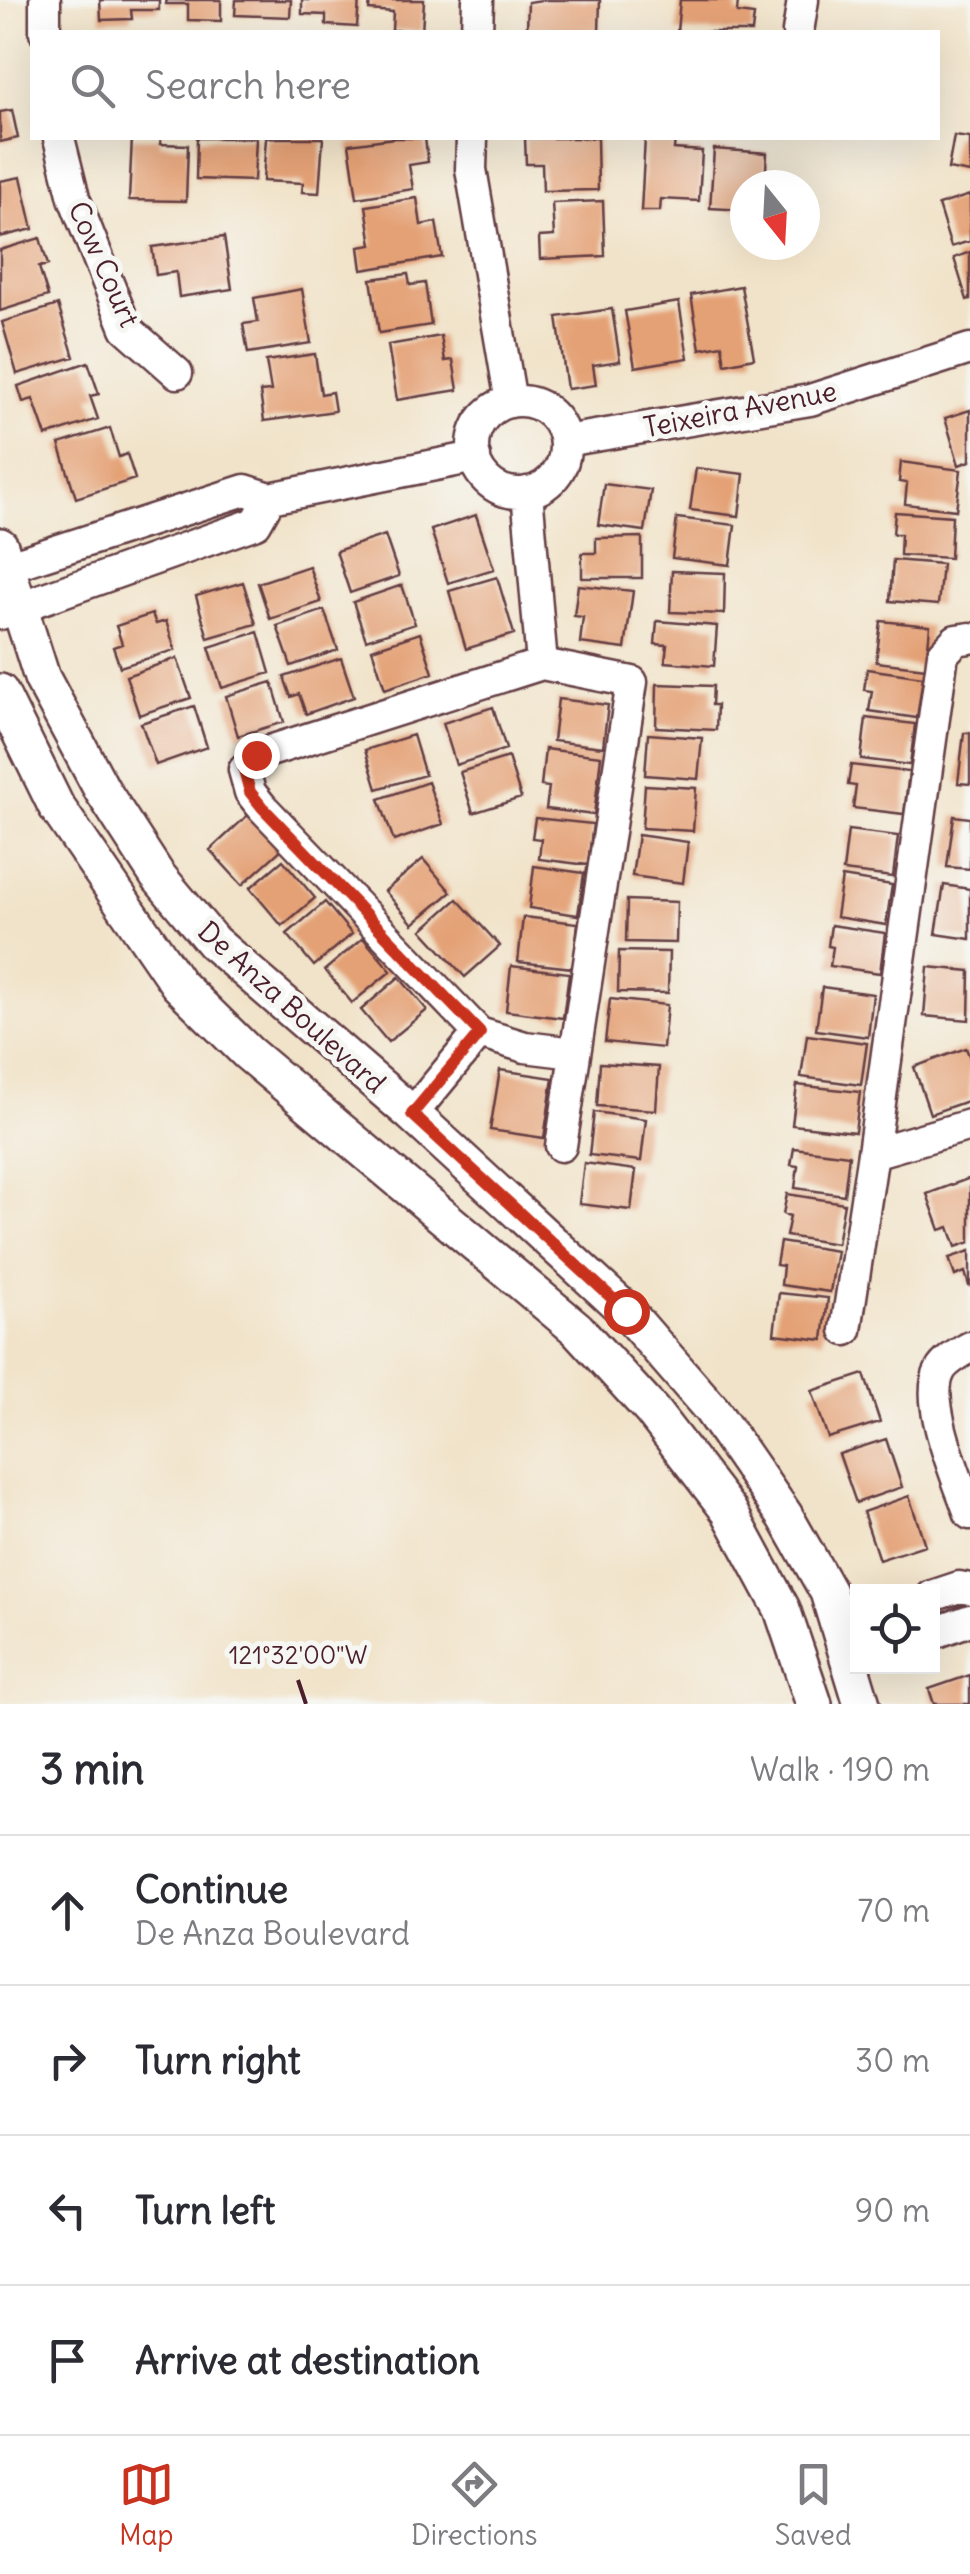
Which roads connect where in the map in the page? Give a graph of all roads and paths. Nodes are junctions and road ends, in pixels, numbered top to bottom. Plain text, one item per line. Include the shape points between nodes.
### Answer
1 (45, 0) edge
2 (478, 0) edge
3 (803, 0) edge
4 (45, 30) edge
5 (477, 30) edge
6 (798, 30) edge
7 (60, 140) edge
8 (472, 140) edge
9 (970, 350) edge
10 (177, 374) dead end
11 (511, 402) junction
12 (565, 441) junction
13 (475, 457) junction
14 (527, 492) junction
15 (270, 498) junction
16 (2, 561) edge
17 (10, 611) edge
18 (970, 638) edge
19 (542, 664) junction
20 (0, 692) edge
21 (480, 1033) junction
22 (574, 1054) junction
23 (412, 1114) junction
24 (326, 1118) junction
25 (970, 1125) edge
26 (562, 1146) dead end
27 (873, 1154) junction
28 (846, 1330) dead end
29 (970, 1348) edge
30 (970, 1514) edge
31 (970, 1590) edge
32 (940, 1594) edge
33 (782, 1609) junction
34 (970, 1620) edge
35 (940, 1631) edge
36 (850, 1637) edge
37 (850, 1640) edge
38 (857, 1674) edge
39 (814, 1704) edge
40 (862, 1704) edge

1 - 4 street
2 - 5 street
3 - 6 street
7 - 10 street, Cow Court via 74,198 126,328
8 - 11 street via 471,169
9 - 12 street, Teixeira Avenue via 810,400
11 - 12 street via 546,409
11 - 13 street via 481,421
12 - 14 street via 554,477
13 - 14 street via 496,486
13 - 15 street
14 - 19 street
15 - 16 street via 245,490
15 - 17 street via 256,522
16 - 17 street, De Anza Boulevard
17 - 23 street, De Anza Boulevard via 102,790 157,874 213,942
18 - 27 street via 956,640 942,654
19 - 21 street via 256,755 244,770 262,807
19 - 22 street via 632,682
20 - 24 street, De Anza Boulevard via 56,806 178,984
21 - 22 street
21 - 23 street
22 - 26 street
23 - 24 street
23 - 36 street, De Anza Boulevard via 626,1311 712,1409 785,1516
24 - 33 street, De Anza Boulevard via 576,1329 718,1493
25 - 27 street
27 - 28 street
29 - 30 street via 940,1371 935,1392
31 - 32 street
33 - 37 street
33 - 39 street, De Anza Boulevard
34 - 35 street
38 - 40 street, De Anza Boulevard

